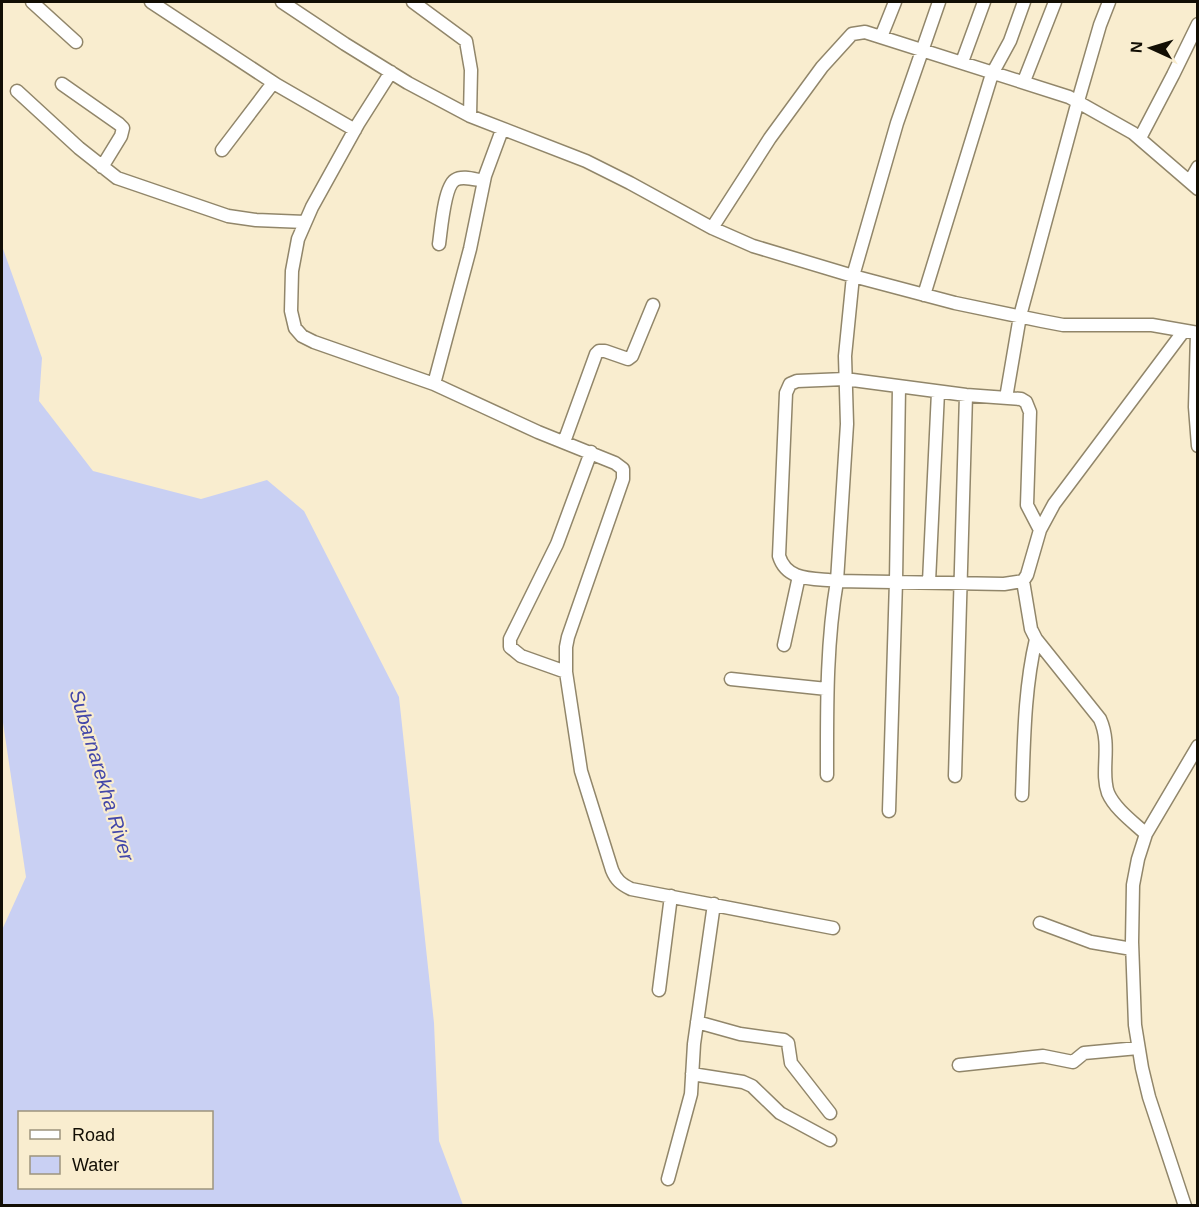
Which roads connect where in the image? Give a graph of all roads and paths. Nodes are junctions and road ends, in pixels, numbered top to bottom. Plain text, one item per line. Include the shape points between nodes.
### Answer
1 (32, 2) edge
2 (151, 2) edge
3 (282, 2) edge
4 (413, 2) edge
5 (896, 2) edge
6 (939, 2) edge
7 (984, 2) edge
8 (1024, 2) edge
9 (1055, 2) edge
10 (1109, 2) edge
11 (1197, 24) edge
12 (881, 37) junction
13 (76, 42) dead end
14 (922, 50) junction
15 (962, 62) junction
16 (391, 72) junction
17 (992, 74) junction
18 (1024, 81) junction
19 (273, 82) junction
20 (62, 84) dead end
21 (17, 91) dead end
22 (1078, 101) junction
23 (470, 116) junction
24 (355, 130) junction
25 (502, 130) junction
26 (1140, 138) junction
27 (222, 150) dead end
28 (102, 167) junction
29 (1197, 167) edge
30 (484, 181) junction
31 (1194, 185) edge
32 (305, 222) junction
33 (712, 228) junction
34 (439, 244) dead end
35 (853, 276) junction
36 (924, 295) junction
37 (653, 305) dead end
38 (1020, 316) junction
39 (1183, 332) junction
40 (1197, 333) edge
41 (845, 379) junction
42 (434, 384) junction
43 (899, 387) junction
44 (938, 392) junction
45 (966, 395) junction
46 (1006, 398) junction
47 (564, 442) junction
48 (1197, 446) edge
49 (591, 452) junction
50 (1040, 530) junction
51 (799, 576) junction
52 (837, 581) junction
53 (896, 581) junction
54 (1023, 581) junction
55 (929, 582) junction
56 (961, 583) junction
57 (1036, 639) junction
58 (784, 645) dead end
59 (566, 672) junction
60 (731, 679) dead end
61 (827, 689) junction
62 (1197, 746) edge
63 (827, 775) dead end
64 (955, 776) dead end
65 (1022, 795) dead end
66 (889, 811) dead end
67 (1146, 834) junction
68 (671, 896) junction
69 (714, 904) junction
70 (1040, 923) dead end
71 (833, 928) dead end
72 (1132, 949) junction
73 (659, 990) dead end
74 (697, 1022) junction
75 (1138, 1048) junction
76 (959, 1065) dead end
77 (692, 1074) junction
78 (830, 1113) dead end
79 (830, 1140) dead end
80 (668, 1179) dead end
81 (1185, 1206) edge

1 - 13 street
2 - 19 street
3 - 16 street
4 - 23 street via 466,41 471,70
5 - 12 street
6 - 14 street
7 - 15 street
8 - 17 street via 1010,41
9 - 18 street
10 - 22 street
11 - 26 street
12 - 14 street
12 - 33 street via 857,32 845,40 770,138
14 - 15 street
14 - 35 street
15 - 17 street
16 - 23 street
16 - 24 street
17 - 18 street
17 - 36 street
18 - 22 street
19 - 24 street
19 - 27 street
20 - 28 street via 123,128
21 - 28 street
22 - 26 street
22 - 38 street
23 - 25 street
24 - 32 street
25 - 30 street
25 - 33 street via 586,161
26 - 31 street
28 - 32 street via 129,183 228,216
29 - 31 street
30 - 34 street via 459,178 450,185
30 - 42 street
32 - 42 street via 292,271 291,311 295,328 314,342
33 - 35 street via 779,255
35 - 36 street
35 - 41 street
36 - 38 street
37 - 47 street via 628,359 605,351 596,354
38 - 39 street via 1063,325 1152,325
38 - 46 street
39 - 40 street
39 - 50 street via 1054,504
40 - 48 street
41 - 43 street
41 - 51 street via 797,381 790,384 786,393 779,555 786,571
41 - 52 street via 847,424
42 - 47 street
43 - 44 street
43 - 53 street
44 - 45 street
44 - 55 street
45 - 46 street
45 - 56 street
46 - 50 street via 1021,399 1030,408 1027,505
47 - 49 street
49 - 59 street via 620,465 625,473 568,637
49 - 59 street via 557,544 510,639 510,646 520,656
50 - 54 street
51 - 52 street
51 - 58 street
52 - 53 street
52 - 61 street
53 - 55 street
53 - 66 street
54 - 56 street
54 - 57 street
55 - 56 street
56 - 64 street
57 - 65 street via 1027,690
57 - 67 street via 1100,719 1105,730 1108,792
59 - 68 street via 581,771 616,879 631,889
60 - 61 street
61 - 63 street
62 - 67 street
67 - 72 street via 1133,885
68 - 69 street
68 - 73 street
69 - 71 street
69 - 74 street
70 - 72 street via 1091,942
72 - 75 street
74 - 77 street
74 - 78 street via 740,1034 784,1040 791,1063
75 - 76 street via 1087,1053 1073,1062 1043,1056
75 - 81 street via 1149,1098
77 - 79 street via 752,1086 780,1113
77 - 80 street

